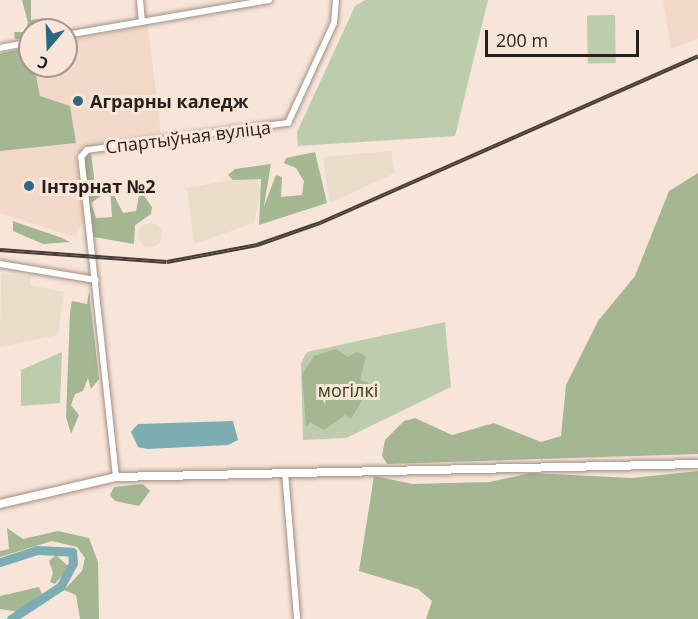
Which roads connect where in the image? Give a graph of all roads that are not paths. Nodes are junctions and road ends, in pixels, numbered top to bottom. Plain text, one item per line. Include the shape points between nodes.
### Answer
1 (140, 0) edge
2 (269, 0) edge
3 (336, 0) edge
4 (142, 21) junction
5 (78, 33) edge
6 (18, 44) edge
7 (0, 48) edge
8 (0, 264) edge
9 (96, 280) junction
10 (698, 464) edge
11 (285, 472) junction
12 (116, 477) junction
13 (0, 504) edge
14 (297, 619) edge

1 - 4 street
2 - 4 street
3 - 9 street, Спартыўная вуліца via 334,23 288,123 87,150 81,157
4 - 5 street
6 - 7 street
8 - 9 street
9 - 12 street
10 - 11 main road
11 - 12 main road
11 - 14 street
12 - 13 main road

